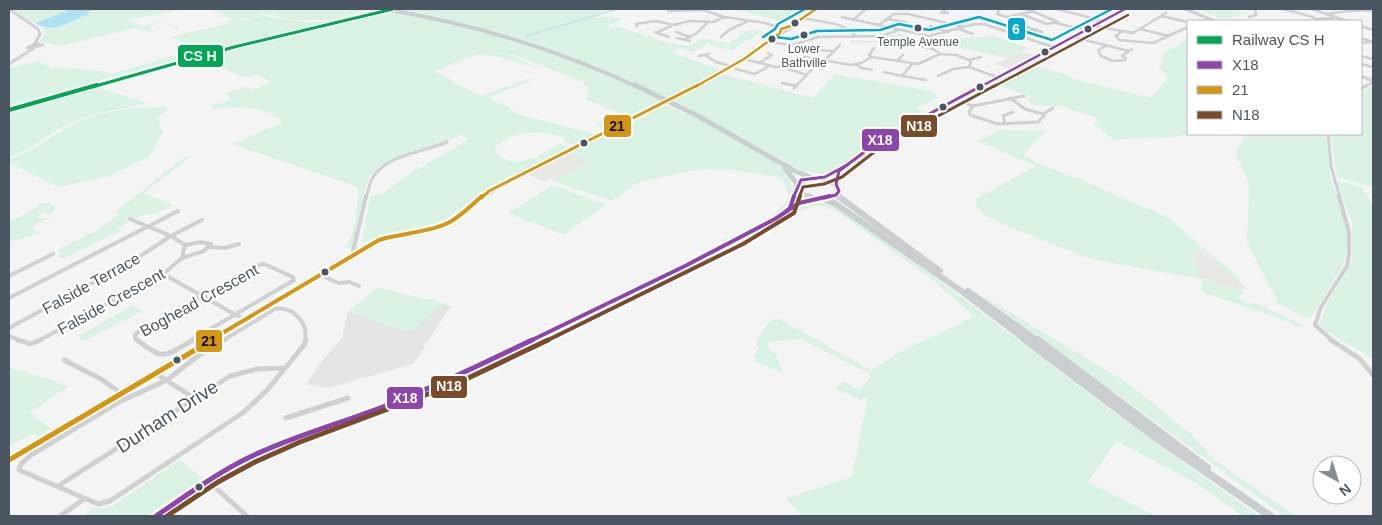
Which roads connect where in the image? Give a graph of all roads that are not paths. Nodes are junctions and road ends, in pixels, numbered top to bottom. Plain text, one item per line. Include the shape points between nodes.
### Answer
1 (9, 9) edge
2 (385, 9) edge
3 (816, 9) edge
4 (866, 9) edge
5 (1000, 9) edge
6 (1027, 9) edge
7 (1057, 9) edge
8 (1075, 9) edge
9 (1125, 9) edge
10 (1184, 9) edge
11 (1256, 9) edge
12 (1283, 9) edge
13 (1312, 9) edge
14 (1348, 9) edge
15 (896, 10) dead end
16 (1370, 10) dead end
17 (1034, 11) junction
18 (1358, 11) junction
19 (1068, 12) junction
20 (1166, 13) dead end
21 (900, 14) junction
22 (1022, 14) junction
23 (1326, 14) junction
24 (671, 16) dead end
25 (1161, 16) junction
26 (724, 17) junction
27 (842, 17) dead end
28 (1007, 17) junction
29 (1249, 17) dead end
30 (1336, 17) junction
31 (802, 18) junction
32 (887, 18) junction
33 (853, 20) junction
34 (1212, 20) edge
35 (1317, 20) edge
36 (1344, 20) edge
37 (748, 21) junction
38 (1103, 21) junction
39 (707, 22) junction
40 (906, 22) dead end
41 (1187, 22) edge
42 (1056, 23) junction
43 (635, 25) dead end
44 (879, 25) junction
45 (671, 26) junction
46 (930, 26) dead end
47 (1094, 26) junction
48 (793, 27) dead end
49 (964, 27) junction
50 (1187, 28) edge
51 (959, 29) junction
52 (1140, 29) junction
53 (899, 30) junction
54 (1038, 30) junction
55 (1085, 30) junction
56 (782, 31) junction
57 (676, 32) dead end
58 (948, 32) junction
59 (1042, 32) dead end
60 (1121, 32) junction
61 (822, 33) dead end
62 (973, 34) dead end
63 (824, 36) junction
64 (855, 36) junction
65 (1017, 36) junction
66 (1170, 36) junction
67 (669, 37) dead end
68 (690, 37) junction
69 (721, 37) dead end
70 (1074, 37) junction
71 (678, 38) dead end
72 (685, 39) junction
73 (690, 41) dead end
74 (768, 42) junction
75 (906, 42) dead end
76 (1106, 46) junction
77 (1053, 47) junction
78 (844, 48) dead end
79 (816, 50) dead end
80 (834, 51) junction
81 (879, 51) dead end
82 (940, 53) junction
83 (709, 54) dead end
84 (768, 54) dead end
85 (908, 54) dead end
86 (705, 55) junction
87 (772, 55) junction
88 (699, 56) dead end
89 (777, 56) dead end
90 (872, 57) junction
91 (981, 57) dead end
92 (744, 59) junction
93 (825, 60) junction
94 (969, 60) junction
95 (897, 61) junction
96 (759, 63) junction
97 (9, 64) edge
98 (856, 64) junction
99 (912, 64) junction
100 (816, 65) dead end
101 (731, 66) junction
102 (770, 66) junction
103 (782, 67) junction
104 (969, 67) junction
105 (736, 69) dead end
106 (872, 70) dead end
107 (884, 72) dead end
108 (939, 74) dead end
109 (806, 75) junction
110 (902, 76) junction
111 (997, 77) junction
112 (926, 80) dead end
113 (1373, 82) edge
114 (778, 84) dead end
115 (1362, 88) edge
116 (972, 96) dead end
117 (1024, 96) dead end
118 (1010, 98) junction
119 (955, 100) junction
120 (963, 102) junction
121 (973, 106) junction
122 (1053, 108) dead end
123 (1013, 112) dead end
124 (1043, 114) junction
125 (1005, 123) junction
126 (1328, 135) edge
127 (447, 142) dead end
128 (778, 161) junction
129 (839, 171) junction
130 (812, 178) junction
131 (822, 178) junction
132 (836, 184) junction
133 (797, 187) junction
134 (836, 195) junction
135 (820, 199) junction
136 (790, 208) junction
137 (178, 211) dead end
138 (130, 219) dead end
139 (202, 220) dead end
140 (148, 226) junction
141 (171, 236) junction
142 (185, 244) junction
143 (239, 244) dead end
144 (210, 247) junction
145 (53, 254) dead end
146 (352, 256) junction
147 (182, 258) junction
148 (163, 274) junction
149 (320, 275) junction
150 (9, 276) edge
151 (359, 286) dead end
152 (201, 296) junction
153 (9, 298) edge
154 (236, 315) junction
155 (245, 320) junction
156 (9, 328) edge
157 (9, 336) edge
158 (64, 360) dead end
159 (285, 368) junction
160 (155, 373) junction
161 (1373, 375) edge
162 (167, 380) junction
163 (120, 393) junction
164 (194, 398) junction
165 (348, 398) dead end
166 (286, 418) dead end
167 (9, 460) edge
168 (208, 481) junction
169 (58, 486) junction
170 (84, 499) junction
171 (60, 516) edge
172 (156, 516) edge
173 (247, 516) edge
174 (1272, 516) edge

1 - 97 main road via 38,29 40,34 34,46
2 - 128 main road via 471,25 581,62 689,111
3 - 31 main road
4 - 33 street
5 - 28 street via 997,14
6 - 17 street
7 - 19 street
8 - 19 street
9 - 38 main road
10 - 34 main road
11 - 29 street via 1256,15
12 - 35 street
13 - 23 street
14 - 18 street
15 - 21 street
16 - 18 street
17 - 22 street
17 - 42 street via 1057,20
18 - 23 street
19 - 38 street
20 - 25 street
21 - 32 street
21 - 49 street
22 - 28 street
22 - 42 street via 1041,23
23 - 30 street
24 - 26 street via 669,11 703,10
25 - 41 street
25 - 52 street
26 - 37 street
26 - 39 street
27 - 33 street
28 - 54 street via 1009,21
30 - 35 street
30 - 36 street
31 - 56 main road
31 - 64 street via 846,27
32 - 40 street
32 - 44 street
33 - 44 street
37 - 56 street
37 - 69 street
38 - 47 main road
39 - 45 street via 689,21
39 - 68 street
42 - 55 street
43 - 45 street via 656,21
44 - 53 street
45 - 67 street via 656,32
46 - 58 street
47 - 55 main road
47 - 60 street
48 - 56 street
49 - 51 street
49 - 65 street via 984,24
50 - 66 street
51 - 58 street
51 - 62 street
52 - 60 street via 1133,33
52 - 66 street
53 - 58 street via 929,36
53 - 64 street via 881,36
54 - 59 street
54 - 65 street
55 - 70 main road
56 - 74 main road
57 - 68 street
60 - 66 street via 1116,37 1129,42 1158,42
61 - 63 street
63 - 64 street
63 - 74 street via 792,45
65 - 77 street
68 - 72 street
70 - 76 street
70 - 77 main road
71 - 72 street
72 - 73 street
74 - 92 main road
75 - 82 street
76 - 76 street via 1098,50 1101,56 1113,61 1125,60 1122,56 1130,50
77 - 111 main road
78 - 80 street via 839,46
79 - 80 street
80 - 93 street
81 - 90 street via 874,49 869,56
82 - 94 street
82 - 99 street via 922,64
83 - 86 street
84 - 87 street
85 - 95 street via 902,54
86 - 88 street
86 - 101 street
87 - 89 street
87 - 96 street
90 - 95 street
90 - 98 street
91 - 94 street
92 - 96 street
92 - 101 main road
93 - 98 street
93 - 103 street via 805,57
94 - 104 street
95 - 99 street
96 - 102 street
98 - 106 street
99 - 110 street
100 - 109 street
101 - 146 main road via 489,191 450,222 379,240
102 - 103 street
102 - 105 street via 755,74
103 - 109 street
104 - 108 street
104 - 111 street
107 - 110 street
109 - 114 street via 795,87
110 - 112 street
111 - 119 main road
113 - 115 street
116 - 120 street
117 - 118 street
118 - 121 street
118 - 124 street via 1025,109
119 - 120 street
119 - 129 main road via 879,141
120 - 121 street
121 - 125 street via 970,115
122 - 124 street
123 - 125 street via 1003,116
124 - 125 street via 1038,122
126 - 161 street via 1332,174 1348,222 1349,259 1321,306 1315,325 1353,352
127 - 146 street via 388,164 374,173
128 - 130 main road
128 - 133 main road via 790,173
129 - 131 main road
129 - 132 main road
130 - 131 main road
130 - 133 main road via 803,180
131 - 132 main road
132 - 134 main road via 839,191
133 - 135 main road via 803,195
133 - 136 main road
134 - 135 main road
134 - 174 main road
135 - 136 main road
135 - 174 main road via 836,204 960,290 1151,434
136 - 168 main road via 685,266 440,384 278,444
137 - 140 street
138 - 140 street
139 - 141 street
140 - 141 street
140 - 153 street
141 - 142 street
141 - 156 street, Falside Terrace via 131,262
142 - 144 street via 209,242
142 - 147 street, Falside Crescent
143 - 144 street via 225,248
144 - 147 street
145 - 150 street
146 - 149 main road
147 - 148 street, Falside Crescent
148 - 152 street
148 - 157 street, Falside Crescent via 30,344
149 - 151 street via 339,284 349,282
149 - 155 main road
152 - 154 street
152 - 154 street, Boghead Crescent via 264,264 293,276 294,280
152 - 154 street, Boghead Crescent via 135,335 135,338 156,354 163,355
154 - 155 street
155 - 160 main road
158 - 163 street
159 - 162 street via 304,345 307,326 295,314 280,308 199,355
159 - 164 street, Durham Drive via 245,370
159 - 170 street via 244,412 132,488 98,504
160 - 162 street
160 - 163 main road
162 - 164 street
162 - 169 street via 119,402 21,464 19,470
163 - 167 main road
164 - 169 street, Durham Drive
165 - 166 street
168 - 172 main road
168 - 173 street
169 - 170 street
170 - 171 street

